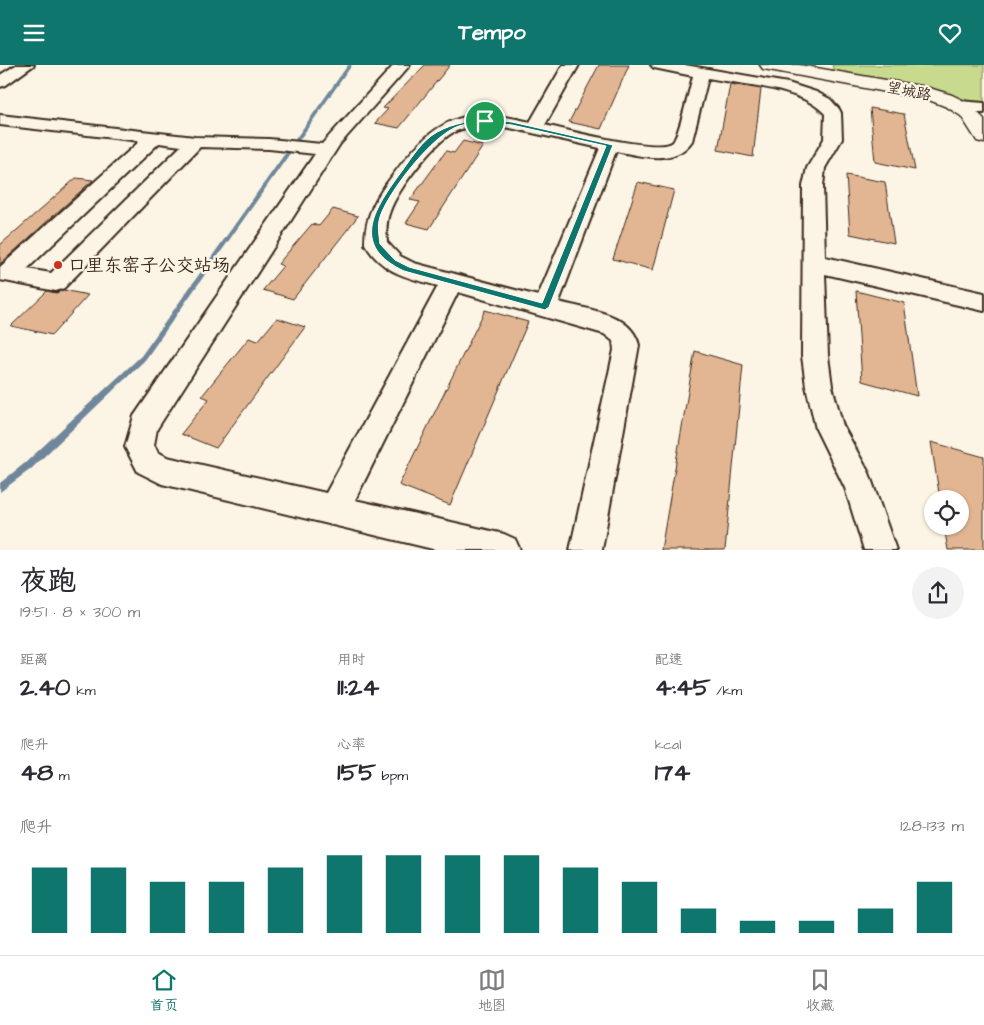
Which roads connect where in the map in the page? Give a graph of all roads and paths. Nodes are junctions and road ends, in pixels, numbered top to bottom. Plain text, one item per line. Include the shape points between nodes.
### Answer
1 (26, 65) edge
2 (402, 65) edge
3 (570, 65) edge
4 (659, 65) edge
5 (769, 65) edge
6 (805, 68) edge
7 (702, 73) junction
8 (0, 81) edge
9 (959, 106) junction
10 (984, 108) edge
11 (0, 120) edge
12 (535, 128) junction
13 (984, 137) edge
14 (154, 138) junction
15 (195, 143) junction
16 (610, 145) junction
17 (320, 149) junction
18 (814, 263) junction
19 (452, 281) junction
20 (984, 302) edge
21 (545, 307) junction
22 (333, 511) junction
23 (504, 550) edge
24 (586, 550) edge
25 (880, 550) edge

1 - 8 street
2 - 17 street
3 - 12 street
4 - 7 street
5 - 6 main road, 望城路
6 - 9 main road, 望城路 via 926,93
7 - 16 street via 679,147 661,153
7 - 18 street via 799,91 824,103 833,113 832,139 816,168 813,186
9 - 10 street
9 - 13 main road via 973,115
11 - 14 street
12 - 16 street
12 - 19 street via 485,121 457,124 423,148 383,201 375,229 376,244 383,254 407,269
14 - 15 street
14 - 15 street via 7,274 56,282
15 - 17 street via 269,144
16 - 21 street
17 - 22 street via 144,425 139,447 148,462 162,471
18 - 20 street
18 - 25 street via 815,356 819,386 830,429 858,483
19 - 21 street
19 - 22 street
21 - 24 street via 611,326 626,339 627,349
22 - 23 street

